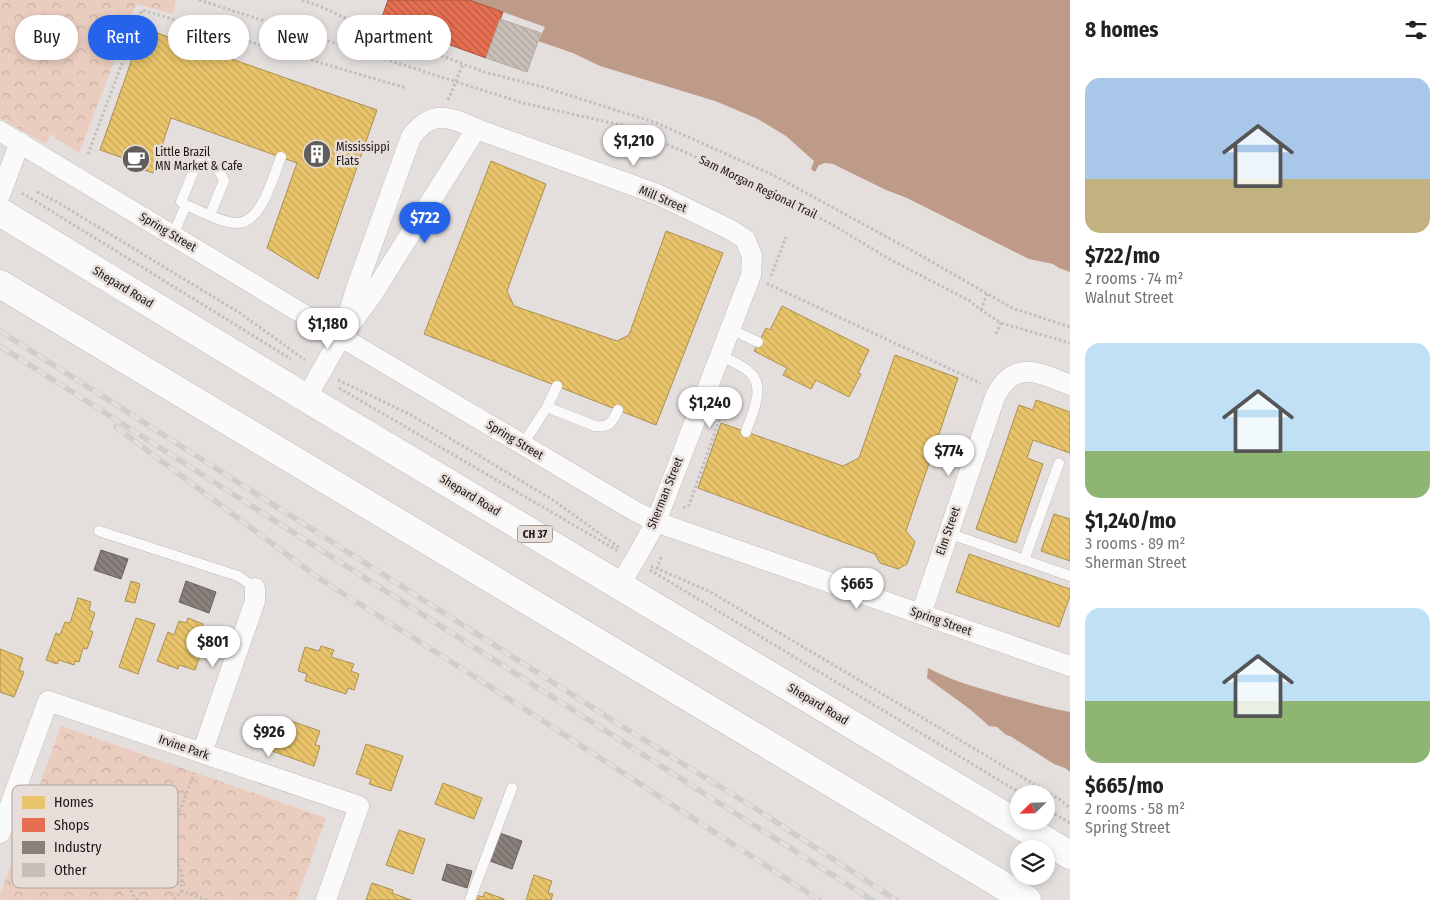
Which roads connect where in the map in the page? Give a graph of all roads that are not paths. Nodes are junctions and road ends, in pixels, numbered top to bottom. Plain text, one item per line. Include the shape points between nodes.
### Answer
1 (476, 129) junction
2 (0, 130) edge
3 (20, 142) junction
4 (281, 157) dead end
5 (2, 189) edge
6 (186, 206) junction
7 (0, 212) edge
8 (210, 215) junction
9 (173, 235) junction
10 (752, 256) joint
11 (0, 284) edge
12 (730, 329) junction
13 (341, 337) junction
14 (758, 342) dead end
15 (720, 355) junction
16 (316, 381) junction
17 (1070, 385) edge
18 (557, 386) dead end
19 (547, 407) junction
20 (618, 410) dead end
21 (746, 432) dead end
22 (523, 444) junction
23 (1060, 463) dead end
24 (656, 522) junction
25 (99, 531) dead end
26 (948, 533) junction
27 (1024, 560) junction
28 (1070, 576) edge
29 (620, 585) junction
30 (255, 588) joint
31 (921, 614) junction
32 (1070, 666) edge
33 (202, 753) junction
34 (20, 785) edge
35 (512, 788) dead end
36 (12, 811) edge
37 (5, 832) edge
38 (1070, 855) edge
39 (326, 900) edge
40 (470, 900) edge
41 (1026, 900) edge

1 - 10 street, Mill Street via 657,194 729,229 745,240
1 - 13 street via 372,295
1 - 13 street, Mill Street via 444,117 420,126 411,137
2 - 3 street, Spring Street
3 - 5 street
3 - 9 street, Spring Street
4 - 8 lane via 254,216 238,223
6 - 8 lane
6 - 8 lane via 181,202 199,158 221,172 224,181
6 - 9 lane
7 - 16 highway, Shepard Road / CH 37
9 - 13 street, Spring Street
10 - 12 street, Sherman Street via 750,274
11 - 41 highway
12 - 14 lane
12 - 15 street, Sherman Street
13 - 16 street
13 - 22 street, Spring Street
15 - 21 lane via 755,377 758,397
15 - 24 street, Sherman Street
16 - 29 highway, Shepard Road / CH 37
17 - 26 street, Elm Street via 1029,371 1009,377 1001,386
18 - 19 lane
19 - 20 lane via 603,427 614,420
19 - 22 lane
22 - 24 street, Spring Street
23 - 27 lane
24 - 29 street, Sherman Street
24 - 31 street, Spring Street
25 - 30 lane via 238,576
26 - 27 lane
26 - 31 street, Elm Street
27 - 28 lane
29 - 38 highway, Shepard Road / CH 37
30 - 33 street via 255,601
31 - 32 street, Spring Street
33 - 34 street, Irvine Park via 48,701
33 - 39 street, Irvine Park via 359,806
35 - 40 lane
36 - 37 street, Irvine Park

